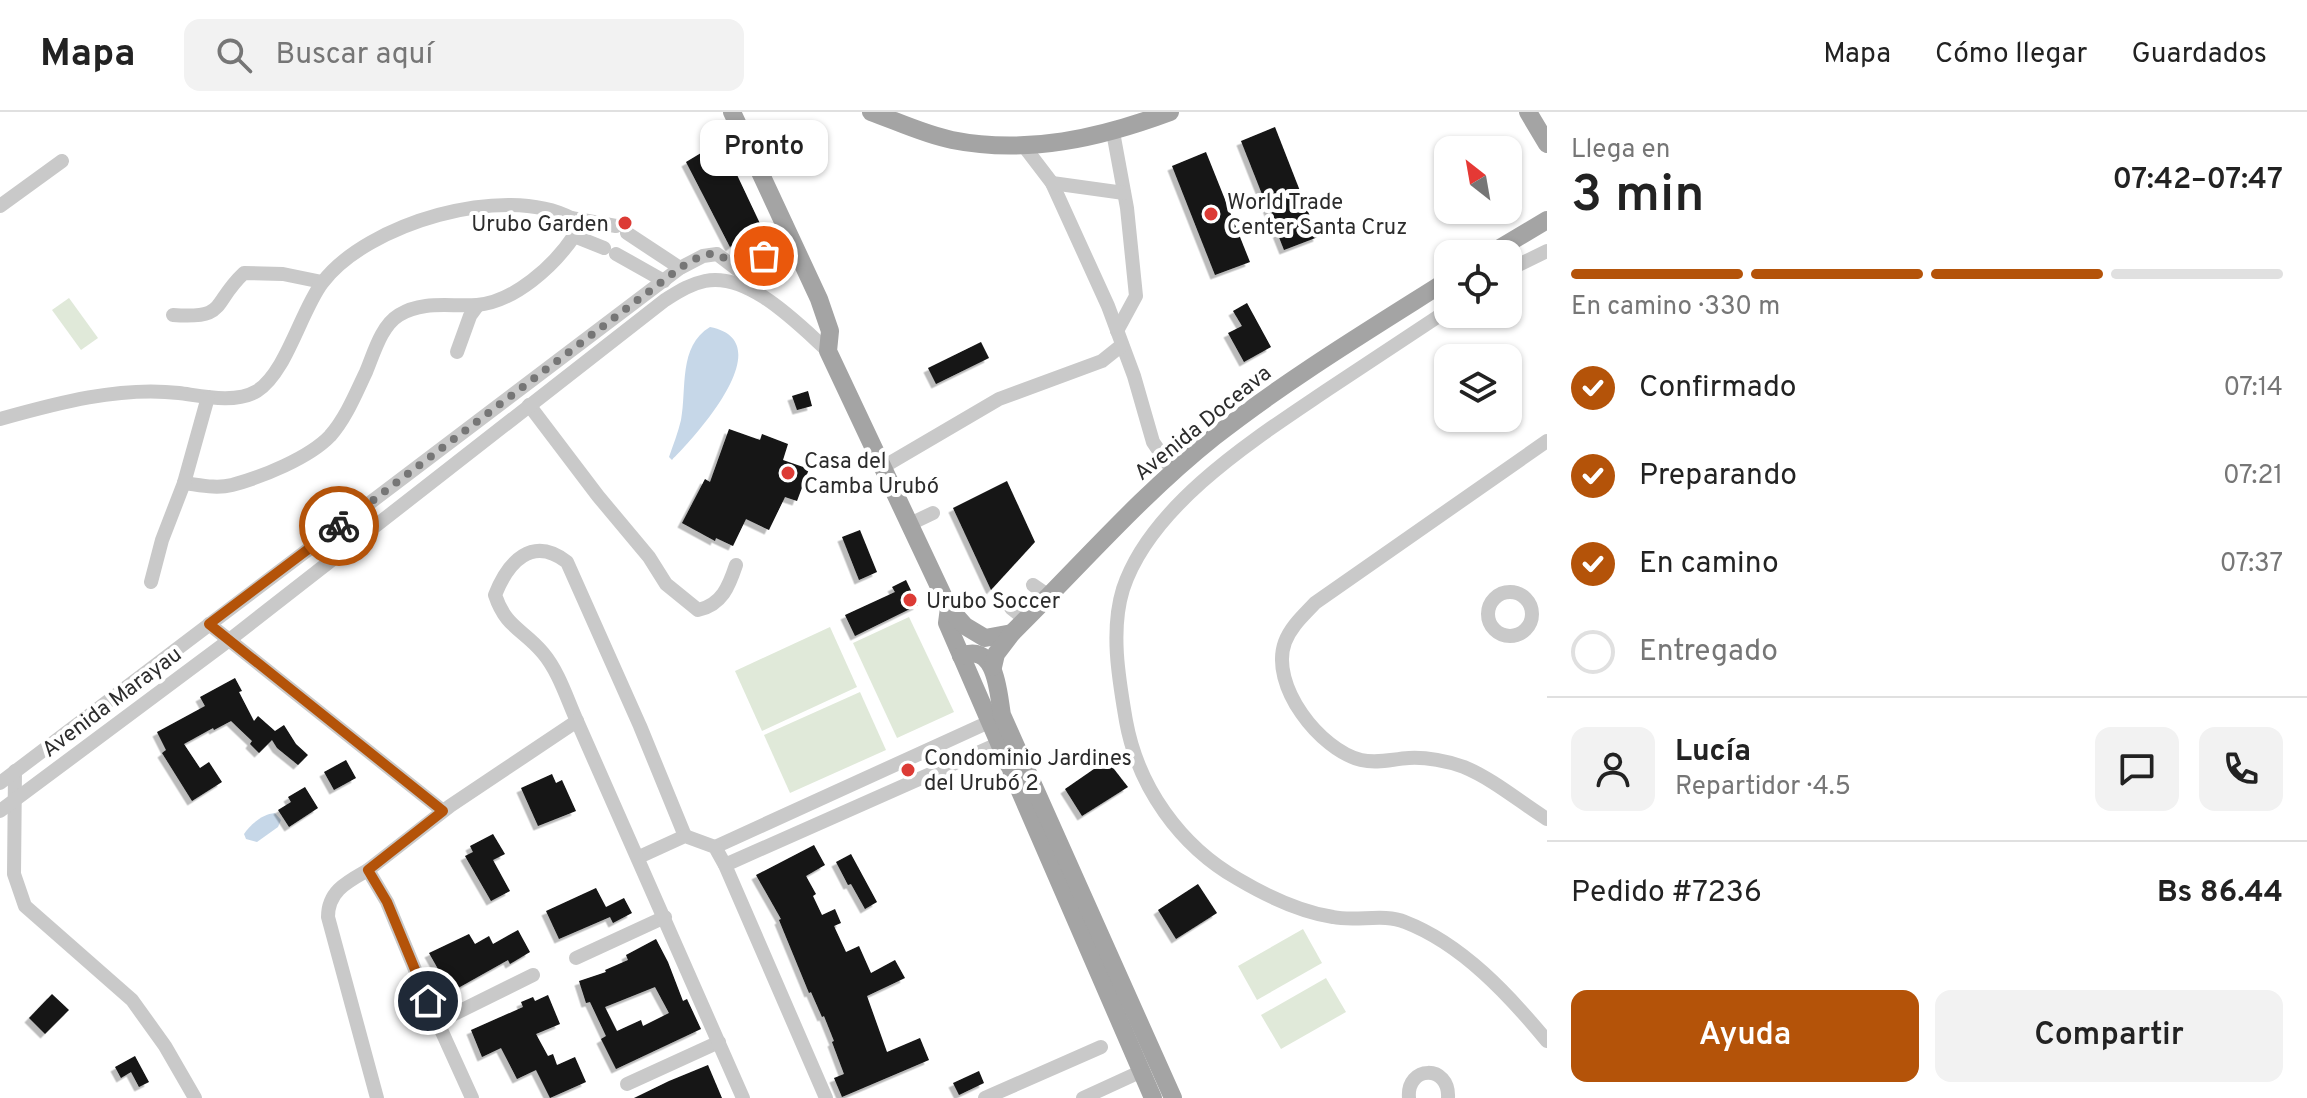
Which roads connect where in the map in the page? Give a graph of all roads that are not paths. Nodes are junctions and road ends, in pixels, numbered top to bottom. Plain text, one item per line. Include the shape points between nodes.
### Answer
1 (732, 112) edge
2 (745, 112) edge
3 (871, 112) edge
4 (1170, 112) edge
5 (1528, 112) edge
6 (741, 131) junction
7 (1113, 132) junction
8 (1547, 144) edge
9 (1023, 145) junction
10 (62, 161) dead end
11 (1052, 183) junction
12 (1124, 193) junction
13 (0, 206) edge
14 (571, 218) junction
15 (1547, 220) edge
16 (786, 224) junction
17 (574, 236) junction
18 (1513, 240) edge
19 (795, 244) junction
20 (1547, 251) edge
21 (731, 263) junction
22 (1522, 263) edge
23 (680, 268) junction
24 (664, 281) junction
25 (322, 282) junction
26 (1434, 289) edge
27 (478, 305) junction
28 (173, 315) dead end
29 (1434, 319) edge
30 (1120, 338) junction
31 (828, 351) junction
32 (457, 352) dead end
33 (208, 397) junction
34 (529, 405) junction
35 (0, 419) edge
36 (1547, 441) edge
37 (883, 467) junction
38 (1174, 473) junction
39 (184, 483) junction
40 (933, 513) dead end
41 (910, 524) junction
42 (736, 565) dead end
43 (151, 582) dead end
44 (1033, 585) dead end
45 (1049, 596) junction
46 (949, 608) junction
47 (1011, 608) dead end
48 (209, 624) junction
49 (1019, 627) junction
50 (228, 641) junction
51 (961, 656) junction
52 (993, 667) junction
53 (577, 721) junction
54 (989, 722) junction
55 (998, 744) junction
56 (15, 771) junction
57 (0, 783) edge
58 (15, 800) junction
59 (0, 811) edge
60 (443, 811) junction
61 (1547, 819) edge
62 (685, 836) junction
63 (715, 847) junction
64 (639, 857) junction
65 (725, 865) junction
66 (368, 870) junction
67 (665, 917) junction
68 (576, 958) dead end
69 (533, 975) dead end
70 (438, 1022) junction
71 (1547, 1041) edge
72 (719, 1042) junction
73 (1101, 1047) dead end
74 (1142, 1071) junction
75 (627, 1084) dead end
76 (195, 1098) edge
77 (377, 1098) edge
78 (472, 1098) edge
79 (743, 1098) edge
80 (826, 1098) edge
81 (985, 1098) edge
82 (1083, 1098) edge
83 (1153, 1098) edge
84 (1173, 1098) edge
85 (1409, 1098) edge
86 (1448, 1098) edge

1 - 6 main road
2 - 6 main road
3 - 9 main road via 949,139
4 - 7 main road
5 - 8 main road
6 - 16 main road
7 - 9 main road
7 - 12 street
9 - 11 street
10 - 13 street
11 - 12 street
11 - 30 street
12 - 30 street via 1136,296
14 - 17 street
14 - 23 street via 621,230
14 - 25 street via 540,206 434,214 368,244
15 - 18 main road
16 - 19 main road
16 - 21 street via 764,256
17 - 24 street
17 - 27 street via 561,255 513,292
19 - 21 street, Avenida Marayau via 785,262 763,276 747,277
19 - 31 main road via 830,331
20 - 22 street
21 - 23 street, Avenida Marayau via 711,254
23 - 24 street, Avenida Marayau
24 - 48 street, Avenida Marayau
25 - 28 street via 244,273 215,311 199,317
25 - 33 street via 288,350 264,383 234,398
26 - 38 main road, Avenida Doceava via 1256,405
27 - 32 street
27 - 39 street via 426,306 396,316 331,435 291,462 231,485
29 - 71 street via 1252,441 1166,519 1123,590 1116,634 1120,685 1128,733 1148,787 1179,831 1206,857 1238,879 1300,907 1333,917 1405,922 1491,978
30 - 37 street via 1102,361 999,399
30 - 38 street via 1153,442
31 - 34 street, Avenida Marayau via 763,297 736,283 709,280 665,300
31 - 37 main road
33 - 35 street via 163,391 109,394
33 - 39 street
34 - 42 street via 666,584 687,603 698,610 722,598
34 - 50 street, Avenida Marayau
36 - 61 street via 1315,603 1292,627 1282,664 1299,709 1334,749 1360,759 1422,759 1464,767
37 - 41 main road
38 - 45 main road, Avenida Doceava
39 - 43 street
40 - 41 street
41 - 46 main road
44 - 45 street
45 - 49 main road, Avenida Doceava
46 - 49 main road via 985,638
46 - 51 main road via 947,623
47 - 49 street
48 - 50 street
48 - 56 street, Avenida Marayau
49 - 52 main road, Avenida Doceava via 996,654
50 - 58 street, Avenida Marayau
50 - 60 street
51 - 52 main road via 975,653
51 - 54 main road
52 - 84 main road via 1002,715
53 - 60 street
53 - 62 street via 545,655 512,627 495,595 509,567 527,553 541,550 567,562
53 - 64 street
54 - 55 main road
54 - 63 street
55 - 65 street
55 - 74 main road
56 - 57 street, Avenida Marayau
56 - 58 street
58 - 59 street, Avenida Marayau
58 - 76 street via 14,874 25,906 132,1000
60 - 66 street
62 - 63 street
62 - 64 street
63 - 65 street
64 - 67 street
65 - 80 street
66 - 70 street
66 - 77 street via 333,894 328,917
67 - 68 street
67 - 72 street
69 - 70 street
70 - 78 street
72 - 75 street
72 - 79 street
73 - 81 street
74 - 82 street
74 - 83 main road
85 - 86 street via 1413,1079 1432,1073 1447,1085

